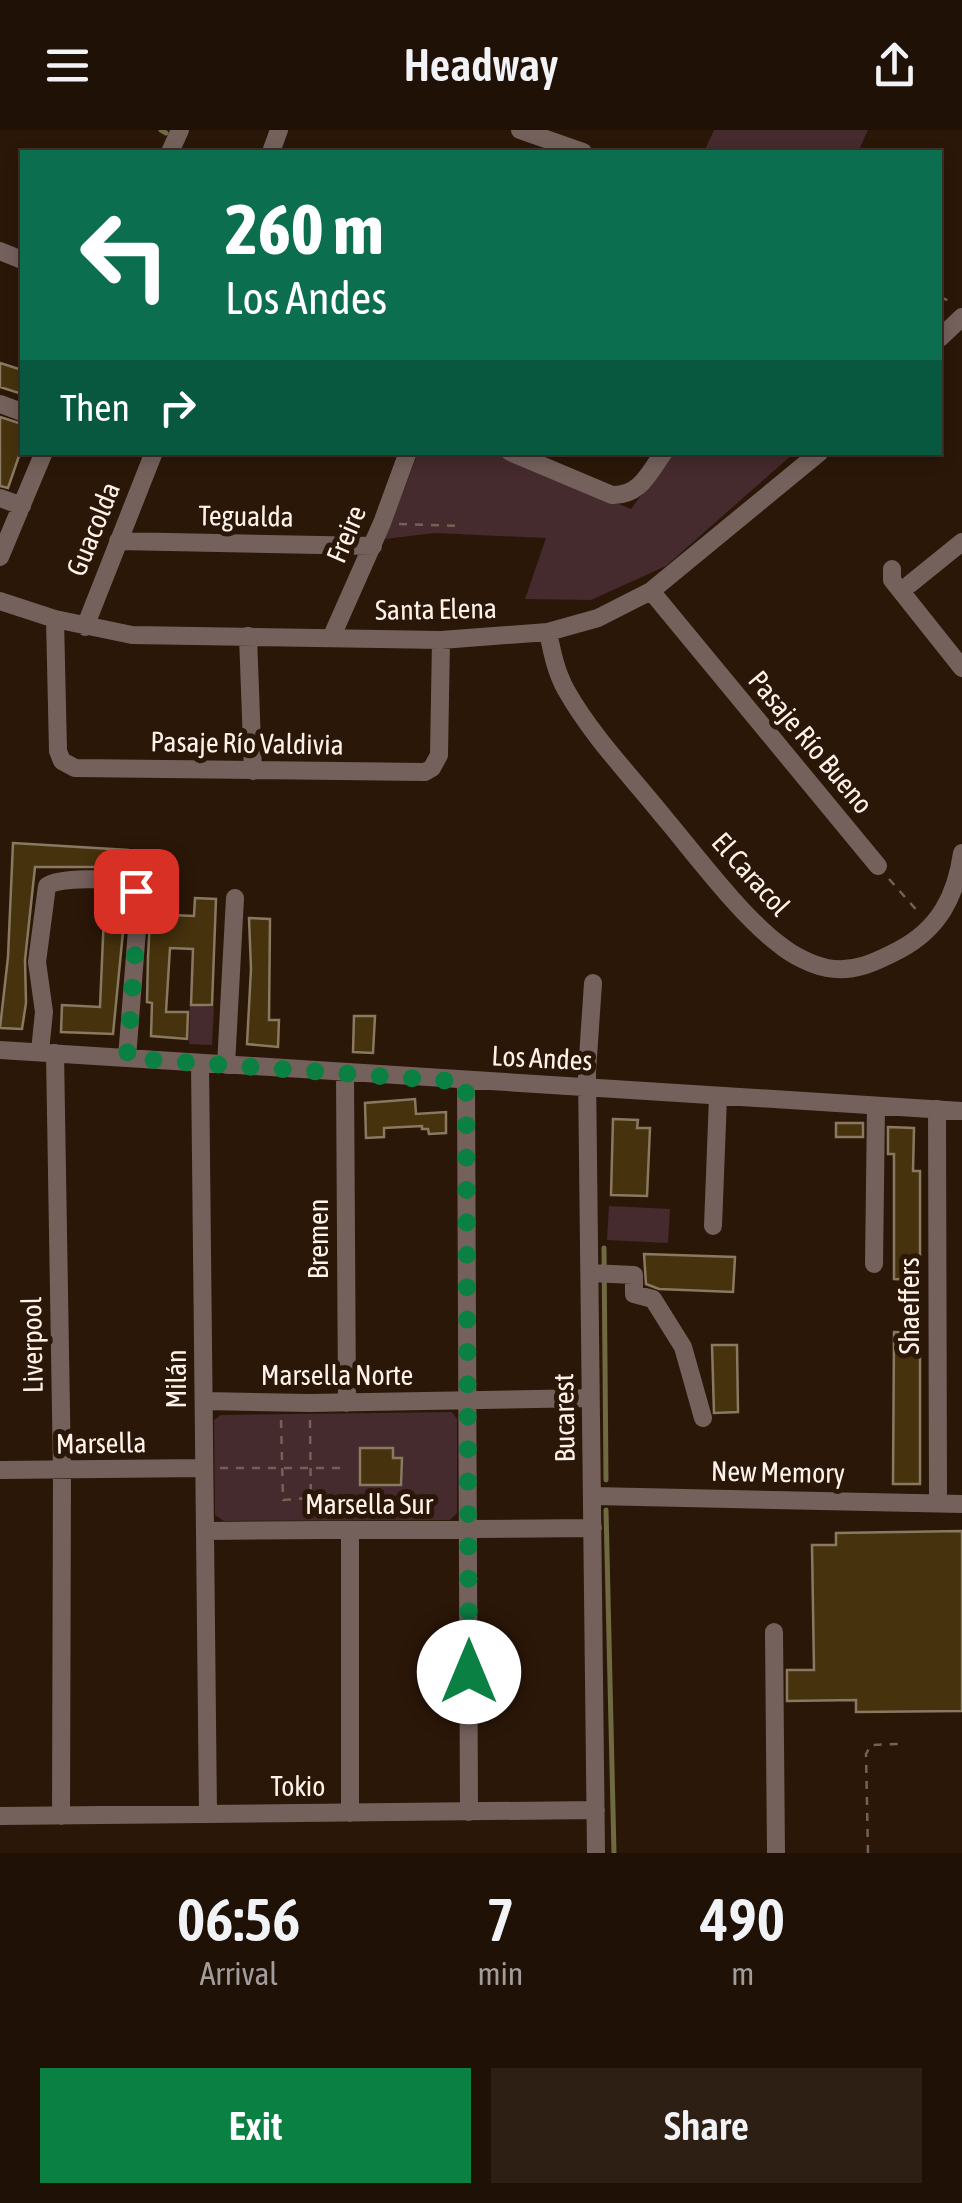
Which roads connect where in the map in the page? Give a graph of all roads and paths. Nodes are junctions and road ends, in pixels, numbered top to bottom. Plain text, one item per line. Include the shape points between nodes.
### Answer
1 (532, 131) edge
2 (578, 150) edge
3 (43, 455) edge
4 (153, 455) edge
5 (407, 455) edge
6 (517, 455) edge
7 (662, 455) edge
8 (816, 455) edge
9 (0, 498) edge
10 (22, 506) junction
11 (382, 523) junction
12 (462, 526) dead end
13 (118, 541) junction
14 (962, 542) edge
15 (372, 546) junction
16 (0, 558) edge
17 (892, 570) dead end
18 (910, 584) dead end
19 (651, 591) junction
20 (0, 601) edge
21 (55, 619) junction
22 (85, 626) junction
23 (548, 632) junction
24 (248, 636) junction
25 (332, 636) junction
26 (441, 640) junction
27 (962, 668) edge
28 (254, 771) junction
29 (962, 853) edge
30 (878, 866) joint
31 (235, 898) dead end
32 (931, 926) junction
33 (593, 983) dead end
34 (0, 1050) edge
35 (47, 1052) junction
36 (127, 1058) junction
37 (200, 1063) junction
38 (226, 1066) junction
39 (345, 1074) junction
40 (466, 1082) junction
41 (590, 1088) junction
42 (718, 1096) junction
43 (876, 1106) junction
44 (937, 1109) junction
45 (962, 1111) edge
46 (713, 1226) dead end
47 (874, 1264) dead end
48 (590, 1274) junction
49 (590, 1398) junction
50 (204, 1401) junction
51 (469, 1402) junction
52 (347, 1403) junction
53 (281, 1404) junction
54 (310, 1404) junction
55 (703, 1418) dead end
56 (204, 1468) junction
57 (282, 1468) junction
58 (310, 1468) junction
59 (340, 1468) dead end
60 (0, 1470) edge
61 (62, 1471) junction
62 (594, 1496) junction
63 (310, 1498) junction
64 (938, 1503) junction
65 (962, 1504) edge
66 (592, 1528) junction
67 (468, 1530) junction
68 (205, 1532) junction
69 (311, 1532) junction
70 (350, 1532) junction
71 (774, 1632) dead end
72 (899, 1744) dead end
73 (596, 1810) junction
74 (470, 1812) junction
75 (350, 1813) junction
76 (208, 1814) junction
77 (0, 1816) edge
78 (62, 1816) junction
79 (596, 1853) edge
80 (776, 1853) edge
81 (868, 1853) edge

1 - 2 street
3 - 10 street
4 - 13 street, Guacolda
5 - 11 street, Freire
6 - 7 street via 626,496
8 - 19 street, Santa Elena
9 - 10 street
10 - 16 street
11 - 12 path
11 - 15 street, Freire
13 - 15 street, Tegualda
13 - 22 street, Guacolda
14 - 18 street
15 - 25 street, Freire
17 - 27 street via 892,580
19 - 23 street, Santa Elena via 598,618
19 - 30 street, Pasaje Río Bueno
20 - 21 street, Santa Elena
21 - 22 street, Santa Elena
21 - 28 street, Pasaje Río Valdivia via 62,762 74,768
22 - 24 street, Santa Elena via 132,635
23 - 26 street, Santa Elena
23 - 32 street, El Caracol via 563,684 590,727 781,946 824,968 862,967
24 - 25 street, Santa Elena
24 - 28 street
25 - 26 street, Santa Elena
26 - 28 street, Pasaje Río Valdivia via 439,755 432,768 418,774
29 - 32 street, El Caracol via 949,904
30 - 32 path
31 - 38 street
33 - 41 street, Bucarest
34 - 35 street, Los Andes
35 - 36 street, Los Andes
35 - 36 street, Liverpool via 37,962 46,890 62,879 128,883 139,904
35 - 61 street, Liverpool
36 - 37 street, Los Andes
37 - 38 street, Los Andes
37 - 50 street, Milán
38 - 39 street, Los Andes
39 - 40 street, Los Andes
39 - 52 street, Bremen
40 - 41 street, Los Andes
40 - 51 street
41 - 42 street, Los Andes
41 - 48 street, Bucarest
42 - 43 street, Los Andes
42 - 46 street
43 - 44 street, Los Andes
43 - 47 street
44 - 45 street, Los Andes
44 - 64 street, Shaeffers
48 - 49 street, Bucarest
48 - 55 street via 634,1274 634,1294 653,1299 683,1347
49 - 51 street, Marsella Norte
49 - 62 street, Bucarest
50 - 53 street, Marsella Norte
50 - 56 street, Milán
51 - 52 street, Marsella Norte
51 - 67 street
52 - 54 street, Marsella Norte
53 - 54 street, Marsella Norte
53 - 57 path
54 - 58 path
56 - 57 path
56 - 61 street, Marsella
56 - 68 street, Milán
57 - 58 path
57 - 63 path via 283,1500
58 - 59 path
58 - 63 path
60 - 61 street, Marsella
61 - 78 street, Liverpool
62 - 64 street, New Memory
62 - 66 street, Bucarest
63 - 69 path
64 - 65 street, New Memory
66 - 67 street, Marsella Sur
66 - 73 street, Bucarest
67 - 70 street, Marsella Sur
67 - 74 street
68 - 69 street, Marsella Sur
68 - 76 street, Milán
69 - 70 street, Marsella Sur
70 - 75 street
71 - 80 street
72 - 81 path via 871,1745 866,1754
73 - 74 street, Tokio
73 - 79 street, Bucarest
74 - 75 street, Tokio
75 - 76 street, Tokio
76 - 78 street, Tokio
77 - 78 street, Tokio

